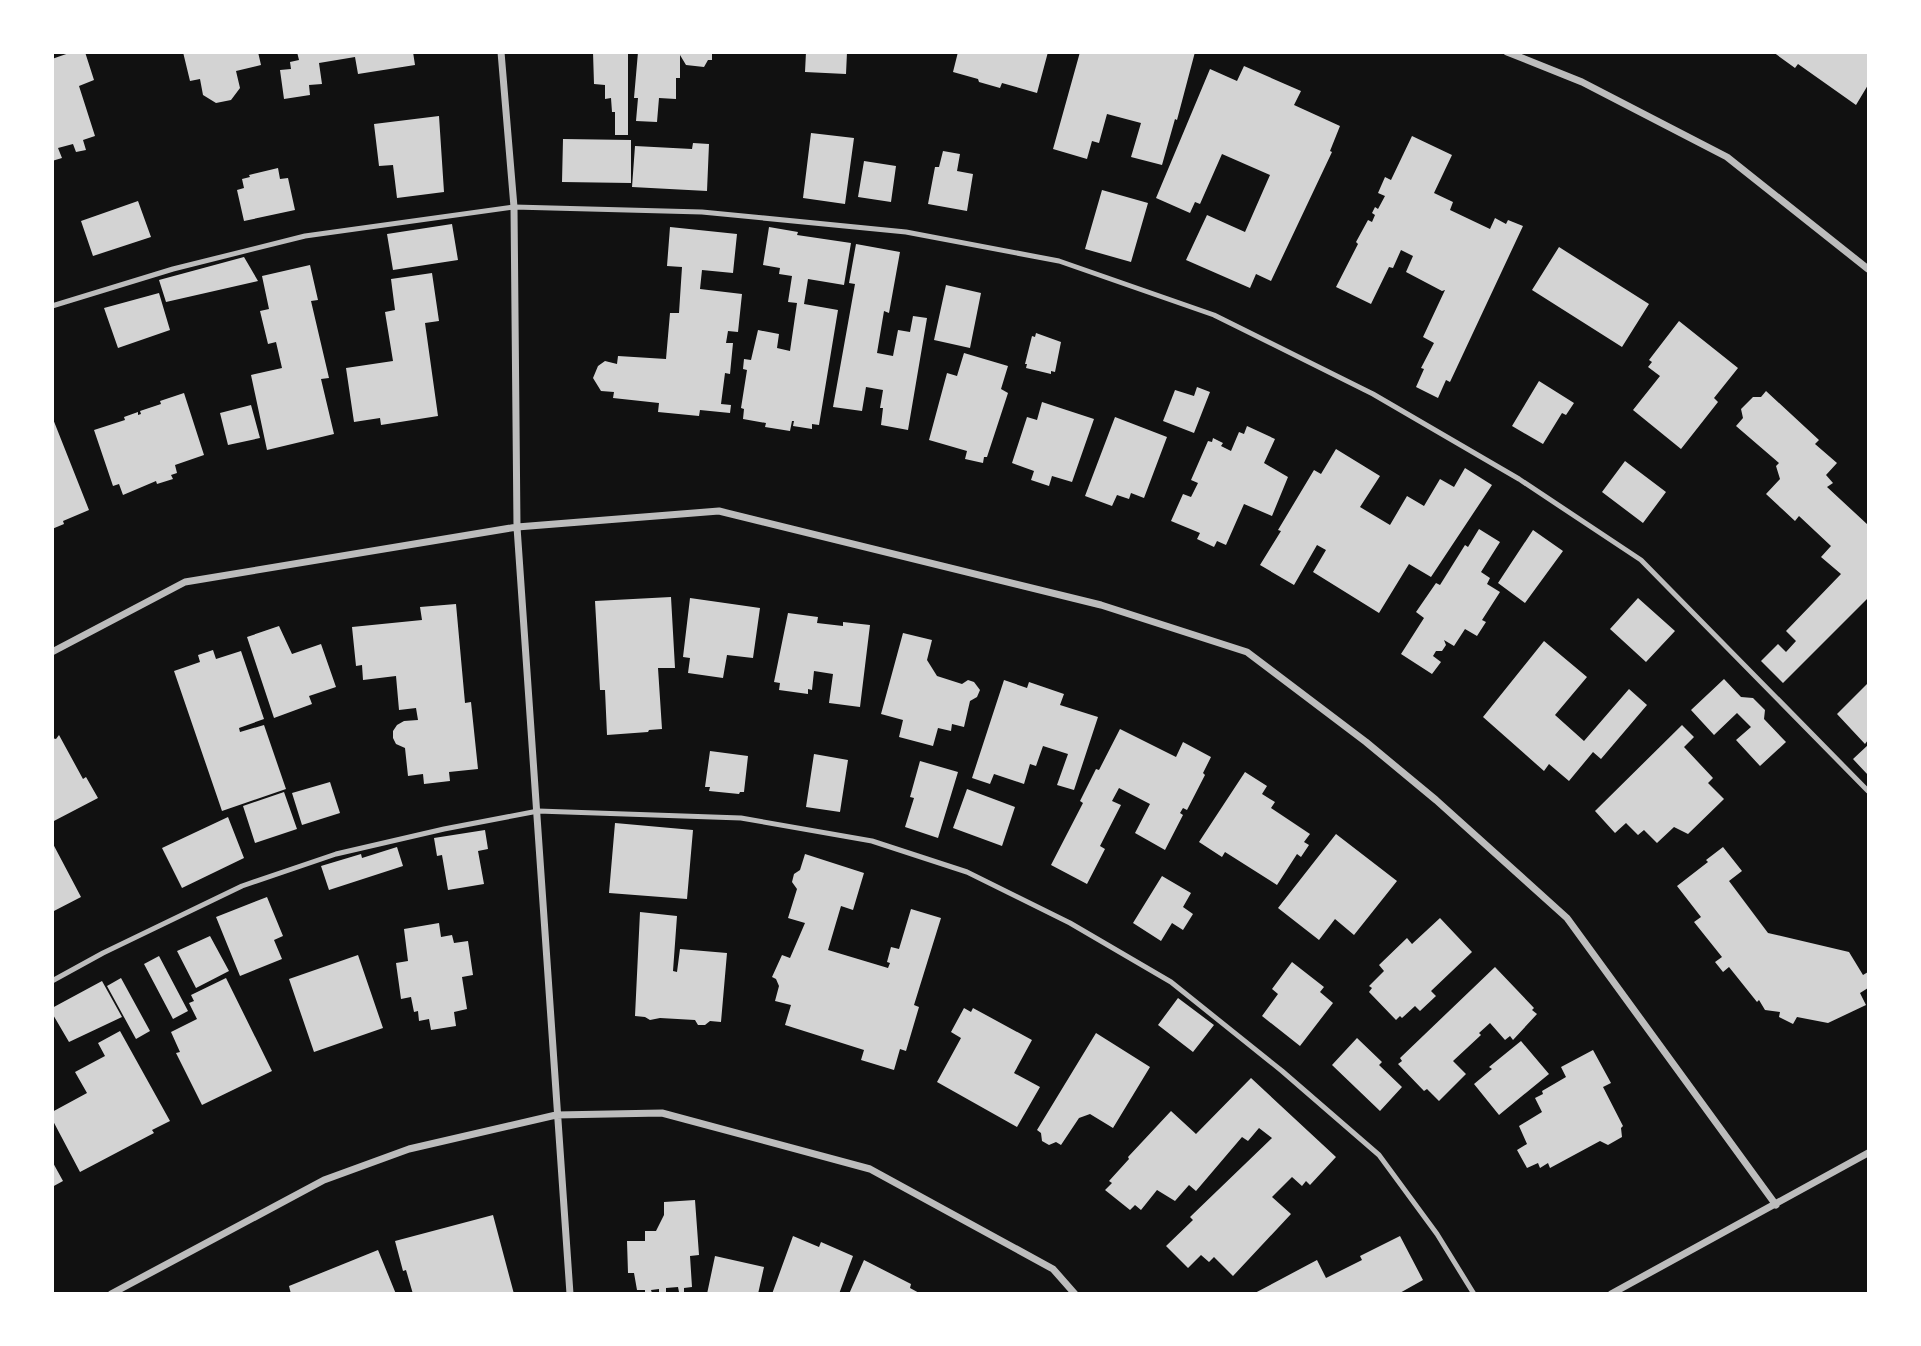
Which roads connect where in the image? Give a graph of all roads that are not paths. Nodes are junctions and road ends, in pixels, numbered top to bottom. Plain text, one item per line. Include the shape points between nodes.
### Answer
1 (501, 52) edge
2 (1507, 52) edge
3 (514, 207) junction
4 (1868, 269) edge
5 (52, 306) edge
6 (517, 527) junction
7 (52, 652) edge
8 (1868, 791) edge
9 (538, 811) junction
10 (52, 981) edge
11 (556, 1115) junction
12 (1868, 1153) edge
13 (1776, 1205) junction
14 (111, 1293) edge
15 (570, 1293) edge
16 (1075, 1293) edge
17 (1474, 1293) edge
18 (1611, 1293) edge

1 - 3 street
2 - 4 street via 1582,82 1727,157
3 - 5 lane via 305,236
3 - 6 street
3 - 8 lane via 702,212 906,232 1059,261 1214,315 1373,394 1519,479 1641,560
6 - 7 street via 185,582
6 - 9 street
6 - 13 street via 719,511 1101,605 1247,652 1436,800 1567,918
9 - 10 lane via 336,854 242,886
9 - 11 street
9 - 17 lane via 741,818 872,841 967,872 1070,923 1171,982 1379,1155
11 - 14 street via 409,1149 324,1180
11 - 15 street
11 - 16 street via 662,1112 870,1169 1053,1269
12 - 13 street
13 - 18 street

